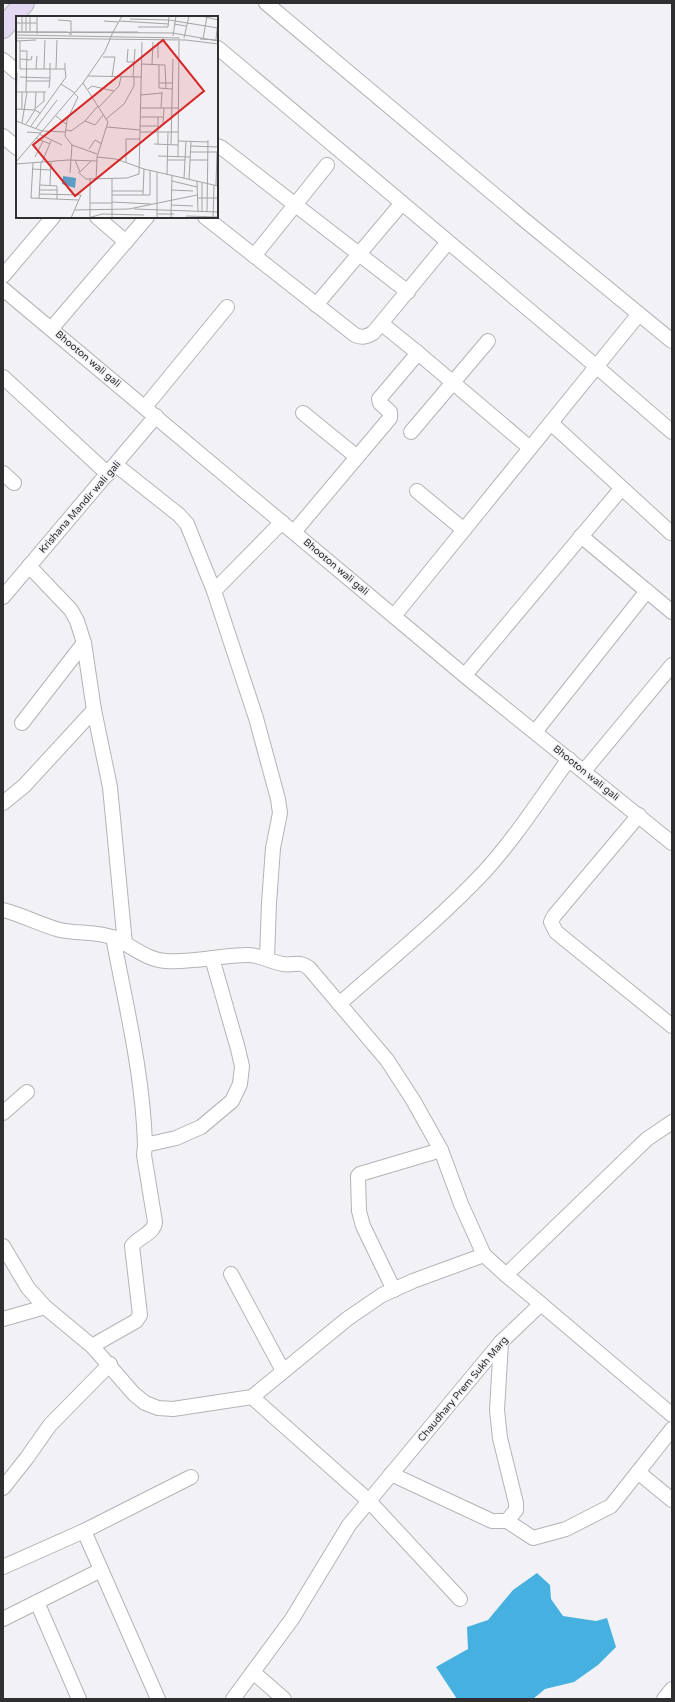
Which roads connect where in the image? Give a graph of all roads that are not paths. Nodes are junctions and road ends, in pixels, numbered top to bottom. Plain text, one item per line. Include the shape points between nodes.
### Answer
1 (24, 3) edge
2 (266, 3) edge
3 (3, 28) edge
4 (218, 48) dead end
5 (3, 60) edge
6 (16, 71) edge
7 (3, 136) edge
8 (218, 146) edge
9 (16, 147) edge
10 (327, 164) dead end
11 (402, 203) junction
12 (294, 204) junction
13 (52, 218) edge
14 (98, 218) edge
15 (146, 218) edge
16 (206, 218) edge
17 (126, 242) junction
18 (448, 242) junction
19 (359, 254) junction
20 (254, 256) junction
21 (3, 276) edge
22 (3, 288) edge
23 (408, 292) junction
24 (316, 304) junction
25 (227, 307) dead end
26 (640, 314) junction
27 (382, 324) junction
28 (51, 329) junction
29 (488, 341) dead end
30 (672, 341) edge
31 (418, 352) junction
32 (597, 367) junction
33 (3, 377) edge
34 (453, 382) junction
35 (145, 407) junction
36 (304, 413) dead end
37 (156, 416) junction
38 (551, 423) junction
39 (411, 432) dead end
40 (672, 432) edge
41 (530, 448) junction
42 (357, 457) junction
43 (112, 470) junction
44 (3, 474) edge
45 (14, 483) dead end
46 (621, 489) junction
47 (417, 491) dead end
48 (282, 522) junction
49 (464, 530) junction
50 (294, 532) junction
51 (671, 533) dead end
52 (581, 536) junction
53 (29, 566) junction
54 (214, 591) junction
55 (647, 591) junction
56 (3, 597) edge
57 (672, 612) edge
58 (394, 616) junction
59 (84, 643) junction
60 (672, 665) edge
61 (465, 675) junction
62 (94, 710) junction
63 (22, 723) dead end
64 (535, 732) junction
65 (569, 759) junction
66 (584, 771) junction
67 (3, 803) edge
68 (639, 815) junction
69 (672, 843) edge
70 (3, 910) edge
71 (119, 941) junction
72 (212, 958) junction
73 (267, 958) junction
74 (339, 1004) junction
75 (672, 1026) edge
76 (27, 1092) dead end
77 (3, 1112) edge
78 (672, 1122) edge
79 (145, 1145) junction
80 (441, 1150) junction
81 (3, 1246) edge
82 (484, 1255) junction
83 (232, 1274) dead end
84 (506, 1275) junction
85 (394, 1290) junction
86 (541, 1304) junction
87 (45, 1307) junction
88 (3, 1319) edge
89 (501, 1342) junction
90 (92, 1346) junction
91 (110, 1364) junction
92 (283, 1371) junction
93 (252, 1396) junction
94 (672, 1415) edge
95 (672, 1429) edge
96 (638, 1472) junction
97 (391, 1474) junction
98 (191, 1477) dead end
99 (3, 1488) edge
100 (672, 1500) edge
101 (369, 1501) junction
102 (506, 1521) junction
103 (84, 1532) junction
104 (3, 1567) edge
105 (101, 1570) junction
106 (460, 1599) dead end
107 (37, 1602) junction
108 (3, 1619) edge
109 (253, 1672) junction
110 (672, 1689) edge
111 (79, 1699) edge
112 (158, 1699) edge
113 (232, 1699) edge
114 (284, 1699) edge
115 (664, 1699) edge

1 - 3 street
2 - 26 street
4 - 11 street
5 - 6 street
7 - 9 street
8 - 12 street
10 - 12 street
11 - 18 street
11 - 19 street
12 - 19 street
12 - 20 street
13 - 21 street
14 - 17 street
15 - 17 street
16 - 20 street
17 - 28 street
18 - 23 street
18 - 32 street
19 - 23 street
19 - 24 street
20 - 24 street
22 - 28 street, Bhooton wali gali
23 - 27 street
24 - 27 street via 360,337 373,333
25 - 35 street
26 - 30 street
26 - 32 street
27 - 31 street
28 - 35 street, Bhooton wali gali
29 - 34 street
31 - 34 street
31 - 42 street via 380,396 379,401 391,416
32 - 38 street
32 - 40 street
33 - 43 street
34 - 39 street
34 - 41 street
35 - 37 street, Bhooton wali gali
36 - 42 street
37 - 43 street, Krishana Mandir wali gali
37 - 48 street, Bhooton wali gali
38 - 41 street
38 - 46 street
41 - 49 street
42 - 50 street
43 - 53 street, Krishana Mandir wali gali
43 - 54 street via 179,515 187,524
44 - 45 street
46 - 51 street
46 - 52 street
47 - 49 street
48 - 50 street, Bhooton wali gali
48 - 54 street
49 - 58 street
50 - 58 street, Bhooton wali gali
52 - 55 street
52 - 61 street
53 - 56 street, Krishana Mandir wali gali
53 - 59 street via 71,610
54 - 73 street via 256,718 278,799 280,813 273,848
55 - 57 street
55 - 64 street
58 - 61 street, Bhooton wali gali
59 - 62 street
59 - 63 street
60 - 66 street
61 - 64 street, Bhooton wali gali
62 - 67 street via 24,786
62 - 71 street via 110,787
64 - 65 street, Bhooton wali gali
65 - 66 street, Bhooton wali gali
65 - 74 street via 486,870 448,909
66 - 68 street, Bhooton wali gali
68 - 69 street, Bhooton wali gali
68 - 75 street via 551,922 556,932
70 - 71 street via 58,929 74,933 100,934
71 - 72 street via 151,959 167,961
71 - 79 street via 139,1071
72 - 73 street via 247,955
72 - 79 street via 242,1066 240,1084 232,1101 201,1127 176,1138
73 - 74 street via 287,965 303,964
74 - 80 street via 387,1060
76 - 77 street
78 - 84 street via 647,1139
79 - 90 street via 144,1155 155,1222 152,1231 132,1246 140,1315 136,1321
80 - 82 street
80 - 85 street via 358,1176 359,1211 363,1226
81 - 87 street via 28,1288
82 - 84 street
82 - 85 street
83 - 92 street
84 - 86 street
85 - 92 street via 382,1295 347,1319
86 - 89 street, Chaudhary Prem Sukh Marg
86 - 94 street
87 - 88 street
87 - 90 street
89 - 97 street, Chaudhary Prem Sukh Marg
89 - 102 street via 497,1410 500,1438 516,1503 516,1510
90 - 91 street
91 - 93 street via 134,1394 158,1408 173,1409
91 - 99 street via 50,1426
92 - 93 street
93 - 101 street
95 - 96 street
96 - 100 street
96 - 102 street via 611,1506 566,1529 533,1538
97 - 101 street, Chaudhary Prem Sukh Marg
97 - 102 street via 492,1521
98 - 103 street
101 - 106 street
101 - 109 street, Chaudhary Prem Sukh Marg via 349,1525 292,1619
103 - 104 street
103 - 105 street
105 - 107 street
105 - 112 street
107 - 108 street
107 - 111 street
109 - 113 street, Chaudhary Prem Sukh Marg
109 - 114 street
110 - 115 street

